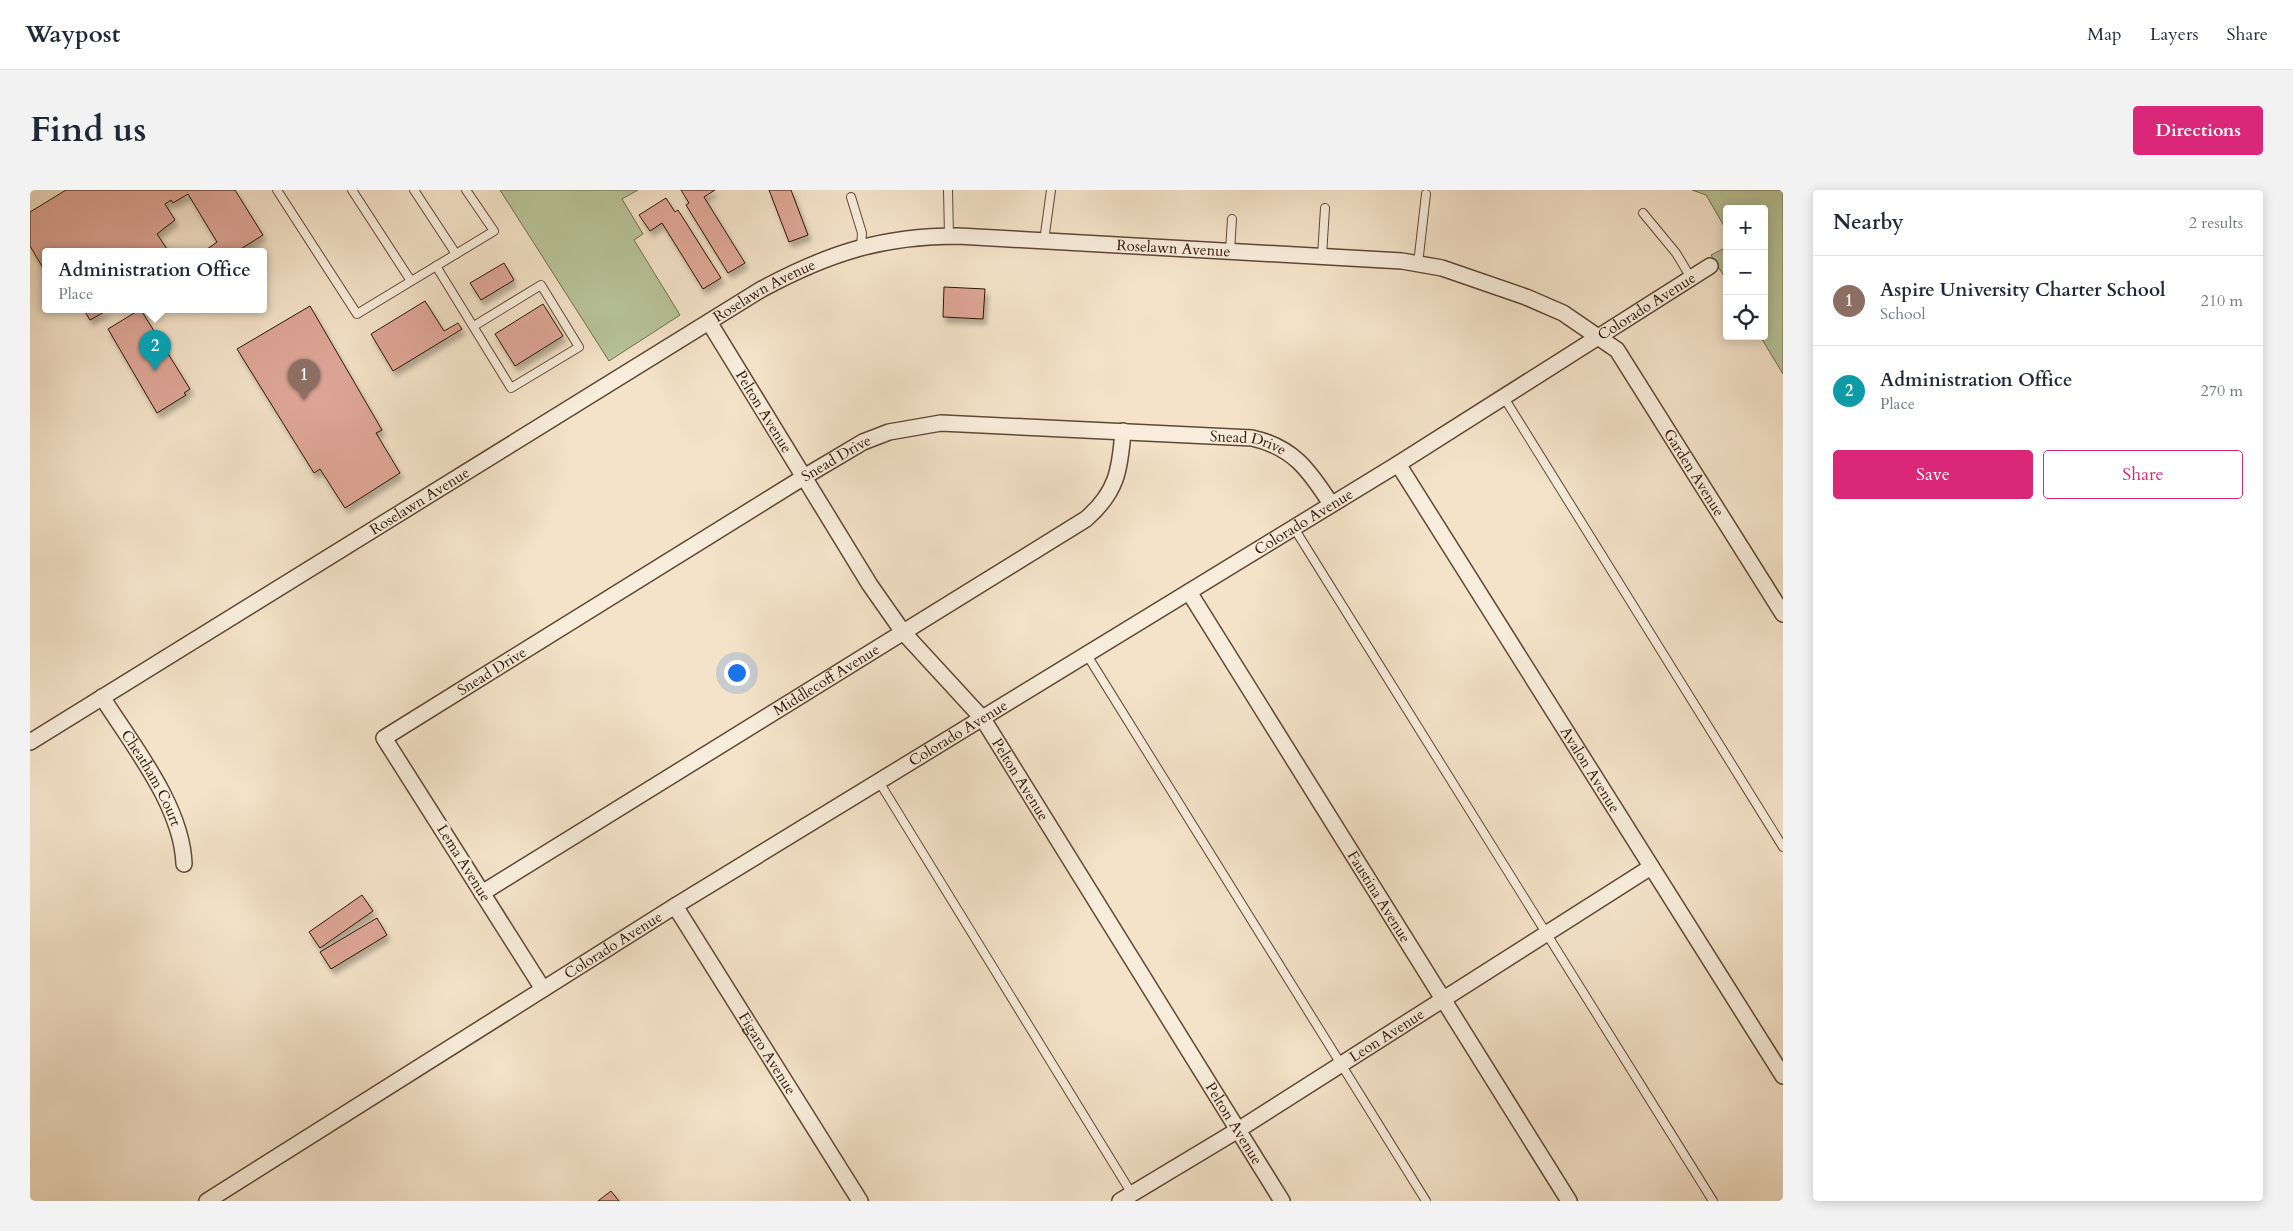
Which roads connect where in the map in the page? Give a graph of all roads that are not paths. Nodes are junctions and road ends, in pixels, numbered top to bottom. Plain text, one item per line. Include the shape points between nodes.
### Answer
1 (277, 190) edge
2 (352, 190) edge
3 (414, 190) edge
4 (466, 190) edge
5 (948, 190) edge
6 (1051, 190) edge
7 (1426, 194) dead end
8 (850, 197) dead end
9 (1326, 208) dead end
10 (1643, 213) dead end
11 (1232, 219) dead end
12 (949, 236) junction
13 (1044, 241) junction
14 (862, 246) junction
15 (1230, 251) junction
16 (456, 254) junction
17 (1322, 256) junction
18 (1418, 264) junction
19 (436, 266) junction
20 (1710, 266) dead end
21 (1691, 278) junction
22 (411, 281) junction
23 (709, 322) junction
24 (474, 326) junction
25 (1599, 337) junction
26 (1502, 396) junction
27 (1123, 431) junction
28 (1398, 464) junction
29 (804, 476) junction
30 (1331, 504) junction
31 (1294, 528) junction
32 (1189, 592) junction
33 (1783, 614) edge
34 (903, 632) junction
35 (1087, 655) junction
36 (102, 697) junction
37 (983, 719) junction
38 (384, 738) joint
39 (30, 742) edge
40 (878, 780) junction
41 (1783, 847) edge
42 (184, 864) dead end
43 (1651, 867) junction
44 (482, 893) junction
45 (675, 906) junction
46 (1546, 934) junction
47 (543, 989) junction
48 (1443, 1000) junction
49 (1340, 1064) junction
50 (1783, 1076) edge
51 (1238, 1130) junction
52 (1126, 1197) edge
53 (207, 1201) edge
54 (860, 1201) edge
55 (1282, 1201) edge
56 (1426, 1201) edge
57 (1569, 1201) edge
58 (1713, 1201) edge

1 - 22 lane via 358,314
2 - 22 lane
3 - 16 lane
4 - 16 lane via 494,231
5 - 12 lane
6 - 13 lane
7 - 18 lane
8 - 14 lane via 862,233
9 - 17 lane
10 - 21 lane via 1676,253
11 - 15 lane
12 - 13 street, Roselawn Avenue
12 - 14 street, Roselawn Avenue via 923,236
13 - 15 street, Roselawn Avenue
14 - 23 street, Roselawn Avenue via 796,270
15 - 17 street, Roselawn Avenue
16 - 19 lane
17 - 18 street, Roselawn Avenue
18 - 25 street, Roselawn Avenue via 1442,268 1526,297 1562,313
19 - 22 lane
19 - 24 lane
20 - 21 street, Colorado Avenue
21 - 25 street, Colorado Avenue
23 - 29 street, Pelton Avenue
23 - 36 street, Roselawn Avenue
24 - 24 lane via 511,388 579,347 541,284
25 - 26 street, Colorado Avenue
25 - 33 street, Garden Avenue via 1617,350
26 - 28 street, Colorado Avenue
26 - 41 lane
27 - 29 street, Snead Drive via 965,422 917,426 863,442
27 - 30 street, Snead Drive via 1252,438 1270,442 1296,458
27 - 34 street, Middlecoff Avenue via 1118,474 1108,496 1096,510
28 - 30 street, Colorado Avenue
28 - 43 street, Avalon Avenue
29 - 34 street, Pelton Avenue
29 - 38 street, Snead Drive
30 - 31 street, Colorado Avenue
31 - 32 street, Colorado Avenue
31 - 46 lane
32 - 35 street, Colorado Avenue
32 - 48 street, Faustina Avenue
34 - 37 street, Pelton Avenue
34 - 44 street, Middlecoff Avenue
35 - 37 street, Colorado Avenue
35 - 49 lane
36 - 39 street, Roselawn Avenue
36 - 42 street, Cheatham Court via 169,804 178,827
37 - 40 street, Colorado Avenue
37 - 51 street, Pelton Avenue
38 - 44 street, Lema Avenue
40 - 45 street, Colorado Avenue
40 - 52 lane
43 - 46 street, Leon Avenue
43 - 50 street, Avalon Avenue
44 - 47 street, Lema Avenue
45 - 47 street, Colorado Avenue
45 - 54 street, Figaro Avenue
46 - 48 street, Leon Avenue
46 - 58 lane
47 - 53 street, Colorado Avenue
48 - 49 street, Leon Avenue
48 - 57 street, Faustina Avenue
49 - 51 street, Leon Avenue
49 - 56 lane
51 - 52 street, Leon Avenue
51 - 55 street, Pelton Avenue

